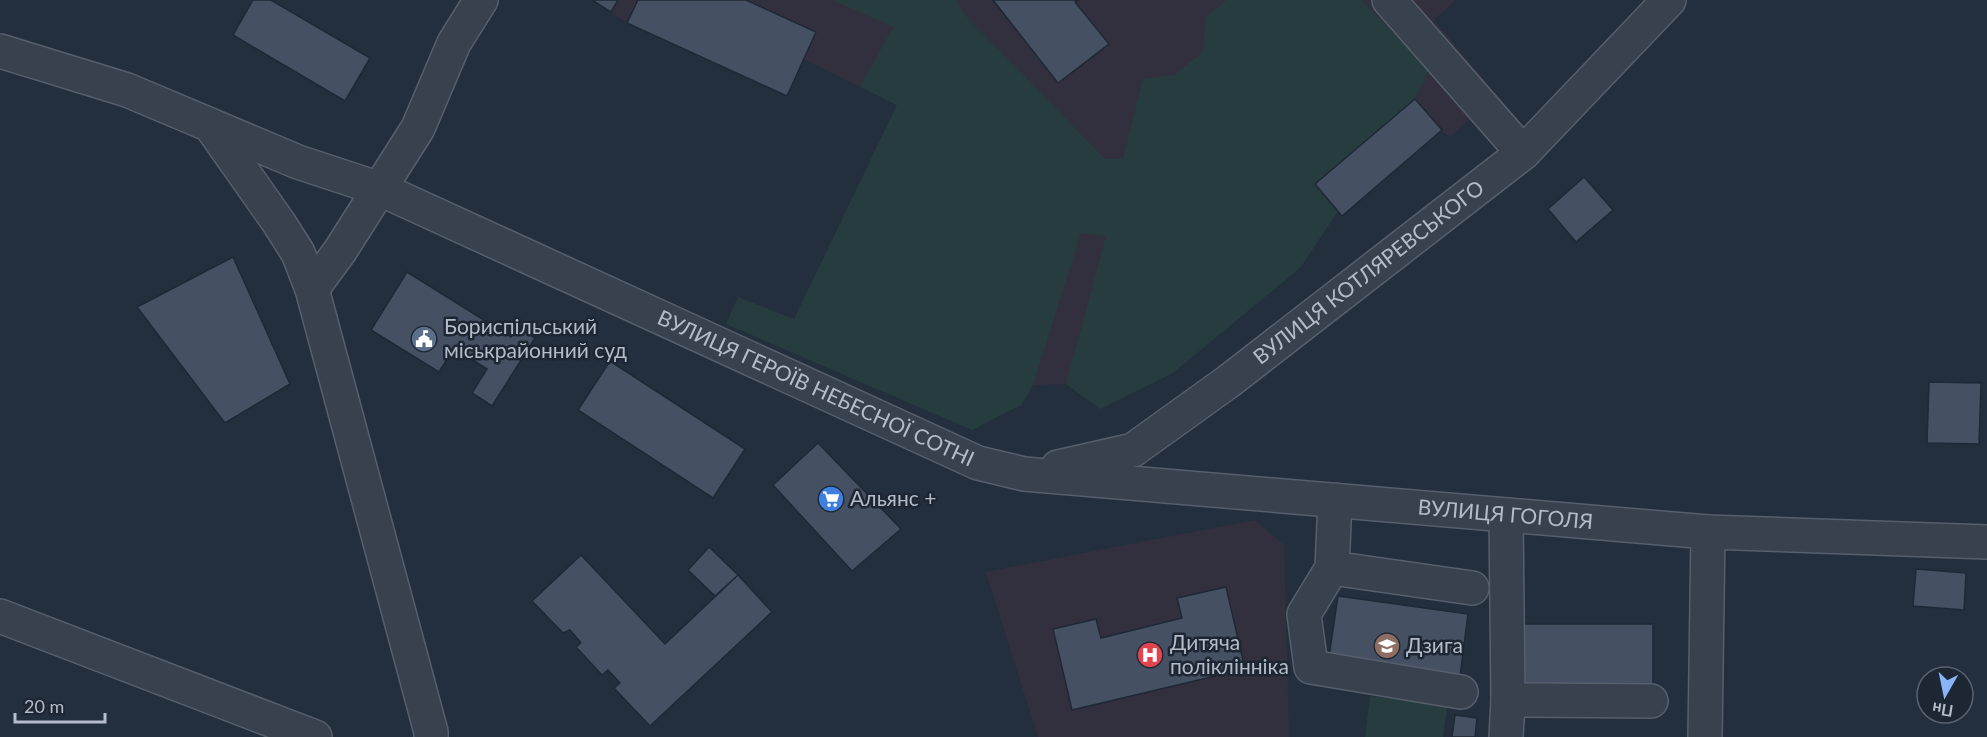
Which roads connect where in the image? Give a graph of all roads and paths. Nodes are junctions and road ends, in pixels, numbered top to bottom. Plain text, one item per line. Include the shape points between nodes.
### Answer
1 (481, 0) edge
2 (1669, 0) edge
3 (1395, 2) edge
4 (0, 51) edge
5 (210, 124) junction
6 (1523, 153) junction
7 (380, 189) junction
8 (312, 289) junction
9 (1024, 474) junction
10 (1335, 500) junction
11 (1506, 515) junction
12 (1708, 532) junction
13 (1987, 542) edge
14 (1332, 568) junction
15 (1472, 588) dead end
16 (0, 616) edge
17 (1461, 692) dead end
18 (1508, 700) junction
19 (1651, 701) dead end
20 (315, 737) edge
21 (431, 737) edge
22 (1506, 737) edge
23 (1706, 737) edge

1 - 7 street via 454,43 418,128
2 - 6 street, ВУЛИЦЯ КОТЛЯРЕВСЬКОГО
3 - 6 street
4 - 5 street, ВУЛИЦЯ ГЕРОЇВ НЕБЕСНОЇ СОТНІ via 127,90
5 - 7 street, ВУЛИЦЯ ГЕРОЇВ НЕБЕСНОЇ СОТНІ via 298,162
5 - 8 street via 279,222
6 - 9 street, ВУЛИЦЯ КОТЛЯРЕВСЬКОГО via 1229,381 1133,450
7 - 8 street
7 - 9 street, ВУЛИЦЯ ГЕРОЇВ НЕБЕСНОЇ СОТНІ via 978,463
8 - 21 street
9 - 10 street, ВУЛИЦЯ ГОГОЛЯ
10 - 11 street, ВУЛИЦЯ ГОГОЛЯ
10 - 14 street
11 - 12 street, ВУЛИЦЯ ГОГОЛЯ
11 - 18 street
12 - 13 street, ВУЛИЦЯ ГОГОЛЯ
12 - 23 street
14 - 15 street
14 - 17 street via 1304,614 1311,667
16 - 20 street
18 - 19 street
18 - 22 street

